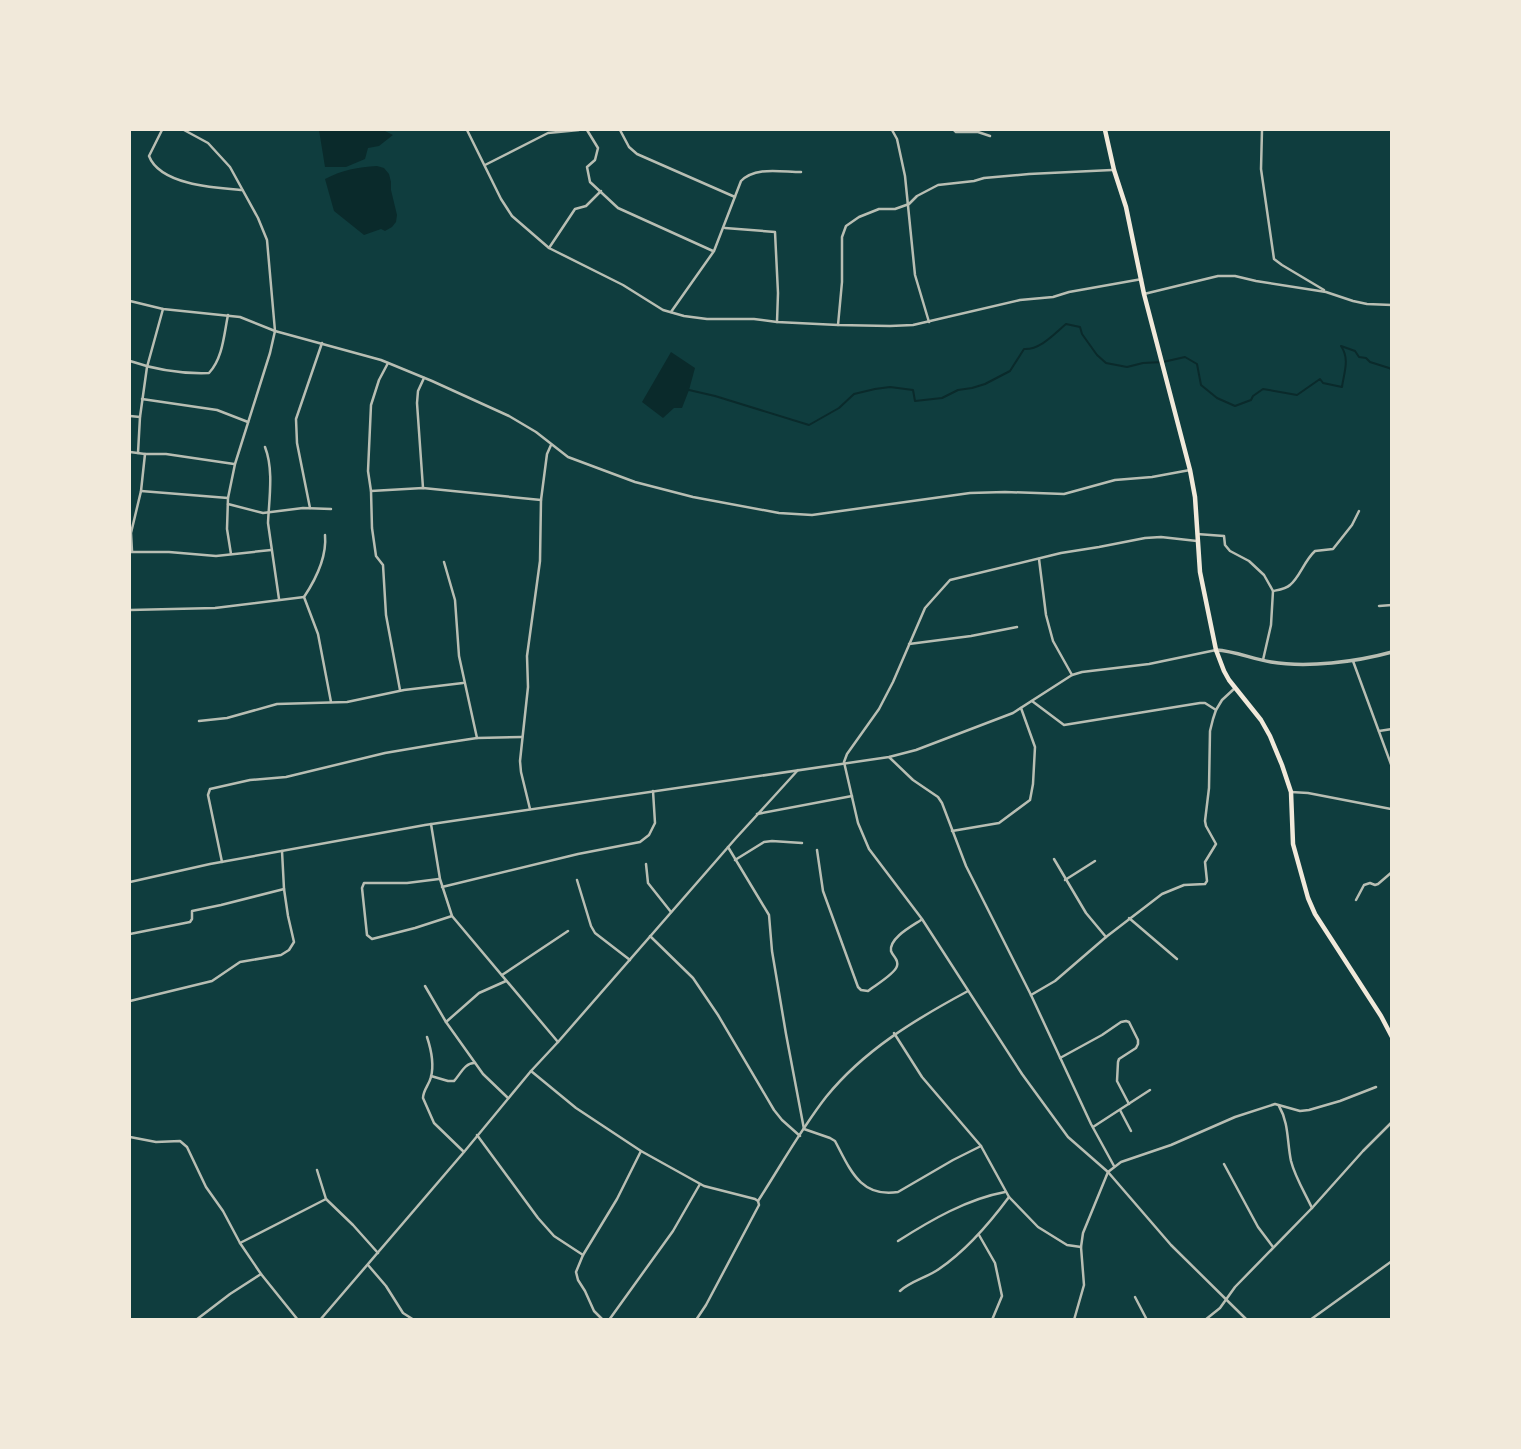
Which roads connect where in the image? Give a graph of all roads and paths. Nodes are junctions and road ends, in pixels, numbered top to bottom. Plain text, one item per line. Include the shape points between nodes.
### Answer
1 (162, 130) edge
2 (184, 130) edge
3 (467, 130) edge
4 (579, 130) edge
5 (587, 130) edge
6 (620, 130) edge
7 (892, 130) edge
8 (954, 130) edge
9 (988, 130) edge
10 (1105, 130) edge
11 (1262, 130) edge
12 (485, 164) junction
13 (1114, 170) junction
14 (801, 172) dead end
15 (242, 190) junction
16 (601, 191) junction
17 (735, 197) junction
18 (909, 204) junction
19 (723, 228) junction
20 (549, 247) junction
21 (714, 251) junction
22 (1142, 279) junction
23 (1326, 292) junction
24 (1144, 294) junction
25 (130, 301) edge
26 (1391, 305) edge
27 (163, 309) junction
28 (671, 312) junction
29 (228, 315) junction
30 (777, 321) junction
31 (929, 322) junction
32 (838, 325) junction
33 (275, 331) junction
34 (322, 343) junction
35 (130, 361) edge
36 (388, 363) junction
37 (147, 367) junction
38 (424, 378) junction
39 (142, 399) junction
40 (130, 416) edge
41 (140, 418) junction
42 (248, 422) junction
43 (551, 444) junction
44 (265, 446) dead end
45 (130, 452) edge
46 (138, 453) junction
47 (145, 454) junction
48 (235, 464) junction
49 (1190, 470) junction
50 (423, 488) junction
51 (141, 491) junction
52 (371, 491) junction
53 (228, 498) junction
54 (541, 500) junction
55 (228, 504) junction
56 (310, 508) junction
57 (331, 509) dead end
58 (270, 511) junction
59 (1359, 511) dead end
60 (130, 533) edge
61 (1197, 534) junction
62 (325, 535) dead end
63 (1198, 541) junction
64 (271, 550) junction
65 (131, 552) edge
66 (231, 554) junction
67 (1039, 558) junction
68 (444, 562) dead end
69 (1273, 591) junction
70 (304, 597) junction
71 (278, 599) junction
72 (1391, 605) edge
73 (1379, 606) dead end
74 (130, 610) edge
75 (1017, 627) dead end
76 (909, 644) junction
77 (1216, 650) junction
78 (1391, 652) edge
79 (1353, 660) junction
80 (1263, 661) junction
81 (1072, 675) junction
82 (463, 683) junction
83 (1235, 688) junction
84 (400, 691) junction
85 (1032, 701) junction
86 (331, 702) junction
87 (1021, 708) junction
88 (1216, 710) junction
89 (199, 721) dead end
90 (1391, 729) edge
91 (1379, 732) junction
92 (522, 737) junction
93 (477, 738) junction
94 (889, 757) junction
95 (844, 762) junction
96 (1391, 767) edge
97 (800, 769) junction
98 (653, 791) junction
99 (1291, 792) junction
100 (852, 796) junction
101 (1391, 808) edge
102 (530, 809) junction
103 (757, 814) junction
104 (431, 824) junction
105 (952, 831) junction
106 (802, 843) dead end
107 (728, 847) junction
108 (817, 850) dead end
109 (282, 851) junction
110 (1054, 859) dead end
111 (735, 860) junction
112 (1095, 861) dead end
113 (222, 862) junction
114 (646, 864) dead end
115 (1391, 872) edge
116 (440, 879) junction
117 (577, 880) dead end
118 (1065, 880) junction
119 (130, 881) edge
120 (442, 887) junction
121 (284, 889) junction
122 (1356, 900) dead end
123 (671, 912) junction
124 (452, 916) junction
125 (1129, 918) junction
126 (922, 919) junction
127 (568, 931) dead end
128 (130, 934) edge
129 (650, 936) junction
130 (1105, 937) junction
131 (1177, 959) dead end
132 (629, 960) junction
133 (502, 975) junction
134 (507, 981) junction
135 (425, 986) dead end
136 (968, 991) junction
137 (1031, 995) junction
138 (130, 1001) edge
139 (446, 1022) junction
140 (894, 1033) junction
141 (427, 1037) dead end
142 (1391, 1037) edge
143 (558, 1042) junction
144 (1060, 1058) junction
145 (475, 1063) junction
146 (531, 1071) junction
147 (431, 1076) junction
148 (1376, 1087) dead end
149 (1150, 1090) dead end
150 (508, 1098) junction
151 (1129, 1104) junction
152 (1279, 1106) junction
153 (1120, 1110) junction
154 (1391, 1122) edge
155 (1093, 1127) junction
156 (804, 1129) junction
157 (1130, 1131) dead end
158 (478, 1135) junction
159 (800, 1136) junction
160 (130, 1137) edge
161 (981, 1146) junction
162 (641, 1151) junction
163 (464, 1152) junction
164 (1224, 1164) dead end
165 (1114, 1166) junction
166 (317, 1170) dead end
167 (1108, 1172) junction
168 (700, 1184) junction
169 (1006, 1192) junction
170 (1009, 1197) junction
171 (326, 1199) junction
172 (758, 1201) junction
173 (1312, 1208) junction
174 (979, 1235) junction
175 (898, 1241) dead end
176 (240, 1243) junction
177 (1081, 1247) junction
178 (1273, 1247) junction
179 (378, 1253) junction
180 (583, 1255) junction
181 (1391, 1261) edge
182 (368, 1265) junction
183 (261, 1274) junction
184 (900, 1291) dead end
185 (1135, 1297) dead end
186 (1226, 1300) junction
187 (196, 1320) edge
188 (298, 1320) edge
189 (320, 1320) edge
190 (414, 1320) edge
191 (603, 1320) edge
192 (609, 1320) edge
193 (696, 1320) edge
194 (992, 1320) edge
195 (1074, 1320) edge
196 (1147, 1320) edge
197 (1205, 1320) edge
198 (1247, 1320) edge
199 (1310, 1320) edge

1 - 15 street via 149,156 153,165 204,187
2 - 15 street via 214,148
3 - 12 street
4 - 12 street via 548,133
5 - 16 street via 598,148 587,167 590,182
6 - 17 street via 637,153
7 - 18 street
8 - 9 street via 990,136
10 - 13 main road
11 - 23 street via 1261,169 1274,259
12 - 20 street via 512,216
13 - 18 street via 938,185
13 - 22 main road
14 - 17 street via 747,174
15 - 33 street via 267,240
16 - 20 street via 586,206 575,209
16 - 21 street via 618,208
17 - 19 street
18 - 31 street via 915,275
18 - 32 street via 879,209 846,226
19 - 21 street
19 - 30 street via 775,232
20 - 28 street
21 - 28 street
22 - 24 main road
22 - 31 street via 1020,300
23 - 24 street via 1217,276
23 - 26 street via 1367,304
24 - 49 main road
25 - 27 street
27 - 29 street
27 - 37 street
28 - 30 street via 707,319
29 - 33 street
29 - 37 street via 220,354 209,373
30 - 32 street
31 - 32 street
33 - 34 street
33 - 42 street
34 - 36 street
34 - 56 street via 296,419
35 - 37 street
36 - 38 street
36 - 52 street via 371,405
37 - 39 street
38 - 43 street via 509,416
38 - 50 street via 417,403
39 - 41 street
39 - 42 street via 217,410
40 - 41 street
41 - 46 street
42 - 48 street
43 - 49 street via 568,457 635,482 779,513 812,515 970,493 1064,494 1115,480
43 - 54 street
44 - 58 street
45 - 46 street
46 - 47 street
47 - 48 street
47 - 51 street
48 - 53 street
49 - 61 main road
50 - 52 street
50 - 54 street
51 - 53 street
51 - 60 street
52 - 84 street via 376,556 383,565 386,615
53 - 55 street
54 - 92 street via 540,561
55 - 58 street
55 - 66 street
56 - 57 street
56 - 58 street
58 - 64 street
59 - 69 street via 1333,549 1315,551 1291,585
60 - 65 street
61 - 63 main road
61 - 69 street via 1224,536 1230,551 1249,561
62 - 70 street via 326,551
63 - 67 street via 1153,537
63 - 77 main road
64 - 66 street
64 - 71 street
65 - 66 street
67 - 76 street via 950,580 925,608
67 - 81 street via 1053,641
68 - 82 street via 456,604
69 - 80 street
70 - 71 street
70 - 86 street via 318,634
71 - 74 street via 215,608
72 - 73 street
75 - 76 street
76 - 95 street via 893,682
77 - 80 street
77 - 81 street
77 - 83 main road
78 - 79 street
79 - 80 street
79 - 91 street
81 - 85 street
82 - 84 street
82 - 93 street
83 - 88 street
83 - 99 main road via 1270,736
84 - 86 street
85 - 87 street
85 - 88 street via 1064,725 1200,703
86 - 89 street via 277,704
87 - 94 street
87 - 105 street via 1035,747 1030,800 999,823
88 - 125 street via 1210,732 1205,821 1216,844 1205,862 1207,881 1162,894
90 - 91 street
91 - 96 street
92 - 93 street
92 - 102 street via 520,772
93 - 113 street via 210,789
94 - 95 street
94 - 105 street via 938,797
95 - 97 street
95 - 100 street
97 - 98 street
97 - 103 street
98 - 102 street
98 - 120 street via 654,822 640,842
99 - 101 street
99 - 142 main road via 1293,844 1308,898
100 - 103 street
100 - 126 street via 869,849
102 - 104 street
103 - 107 street
104 - 109 street
104 - 116 street
105 - 137 street
106 - 111 street via 764,842
107 - 111 street
107 - 123 street
108 - 126 street via 823,891 861,990 867,992 894,972 897,961 892,943
109 - 113 street
109 - 121 street
110 - 118 street
111 - 156 street via 769,915
112 - 118 street
113 - 119 street
114 - 123 street via 648,883
115 - 122 street via 1376,885 1364,885
116 - 120 street
116 - 124 street via 364,883 367,935 372,939
117 - 132 street via 595,933
118 - 130 street
120 - 124 street
121 - 128 street via 194,910 190,922
121 - 138 street via 294,942 289,950 240,962 212,981
123 - 129 street
124 - 133 street
125 - 130 street
125 - 131 street
126 - 136 street
127 - 133 street
129 - 132 street
129 - 159 street via 693,978 774,1110
130 - 137 street via 1055,981
132 - 143 street
133 - 134 street
134 - 139 street via 479,993
134 - 143 street
135 - 139 street
136 - 140 street
136 - 167 street via 1068,1137
137 - 144 street
139 - 145 street
140 - 156 street via 827,1096
140 - 161 street via 914,1067
141 - 147 street
143 - 146 street
144 - 151 street via 1129,1022 1138,1044 1119,1059 1117,1081
144 - 155 street
145 - 147 street via 454,1080
145 - 150 street
146 - 150 street
146 - 162 street
147 - 163 street via 422,1094 431,1118
148 - 152 street via 1309,1110
149 - 151 street
150 - 158 street
151 - 153 street
152 - 165 street via 1235,1117
152 - 173 street via 1291,1161
153 - 155 street
153 - 157 street
154 - 173 street
155 - 165 street
156 - 159 street
156 - 161 street via 830,1138 869,1190 888,1194
158 - 163 street
158 - 180 street via 538,1218 554,1236
159 - 172 street
160 - 176 street via 180,1141 187,1147
161 - 169 street
162 - 168 street
162 - 180 street
163 - 179 street
164 - 178 street
165 - 167 street
166 - 171 street
167 - 177 street
167 - 186 street
168 - 172 street
168 - 192 street via 673,1231
169 - 170 street
169 - 175 street via 984,1196
170 - 174 street
170 - 177 street via 1038,1227 1067,1245
171 - 176 street
171 - 179 street
172 - 193 street
173 - 178 street
174 - 184 street via 936,1272
174 - 194 street via 995,1263 1002,1296
176 - 183 street
177 - 195 street via 1084,1285
178 - 186 street
179 - 182 street
180 - 191 street via 576,1272 578,1280
181 - 199 street
182 - 189 street
182 - 190 street via 403,1313
183 - 187 street
183 - 188 street
185 - 196 street
186 - 197 street
186 - 198 street

